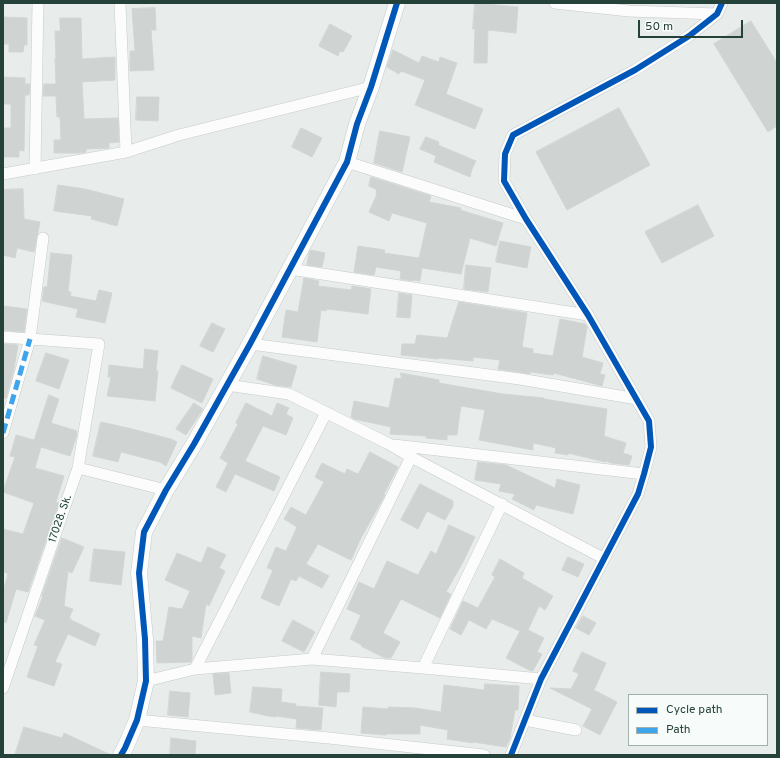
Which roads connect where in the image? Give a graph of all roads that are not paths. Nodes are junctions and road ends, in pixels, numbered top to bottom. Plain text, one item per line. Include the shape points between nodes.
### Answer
1 (38, 3) edge
2 (120, 3) edge
3 (397, 3) edge
4 (555, 3) edge
5 (722, 3) edge
6 (630, 7) edge
7 (717, 14) junction
8 (371, 87) junction
9 (126, 152) junction
10 (347, 162) junction
11 (36, 168) junction
12 (3, 174) edge
13 (526, 219) junction
14 (43, 238) dead end
15 (290, 269) junction
16 (588, 315) junction
17 (3, 336) edge
18 (30, 339) junction
19 (250, 344) junction
20 (227, 385) junction
21 (637, 399) junction
22 (326, 413) junction
23 (3, 434) edge
24 (389, 444) junction
25 (411, 456) junction
26 (78, 468) junction
27 (644, 474) junction
28 (166, 490) junction
29 (502, 504) junction
30 (603, 558) junction
31 (312, 659) junction
32 (423, 668) junction
33 (195, 669) junction
34 (541, 679) junction
35 (146, 681) junction
36 (3, 688) edge
37 (137, 720) junction
38 (525, 720) junction
39 (576, 730) dead end
40 (121, 755) edge
41 (484, 755) edge
42 (511, 755) edge

1 - 11 street
2 - 9 street
3 - 8 street
4 - 6 street
5 - 7 street
6 - 7 street
7 - 13 street via 689,36 635,70 513,135 505,154 504,181
8 - 9 street via 179,135
8 - 10 street via 357,124
9 - 11 street
10 - 13 street
10 - 15 street
11 - 12 street
13 - 16 street
14 - 18 street
15 - 16 street
15 - 19 street
16 - 21 street
17 - 18 street
18 - 23 street
18 - 26 street, 17028. Sk. via 99,344
19 - 20 street
19 - 21 street via 520,379
20 - 22 street via 289,394
20 - 28 street
21 - 27 street via 649,421 651,447
22 - 24 street
22 - 33 street
24 - 25 street
24 - 27 street
25 - 29 street
25 - 31 street
26 - 28 street
26 - 36 street, 17028. Sk.
27 - 30 street via 638,494
28 - 35 street via 144,532 139,573
29 - 30 street
29 - 32 street
30 - 34 street
31 - 32 street
31 - 33 street
32 - 34 street
33 - 35 street
34 - 38 street
35 - 37 street
37 - 40 street
37 - 41 street
38 - 39 street
38 - 42 street

